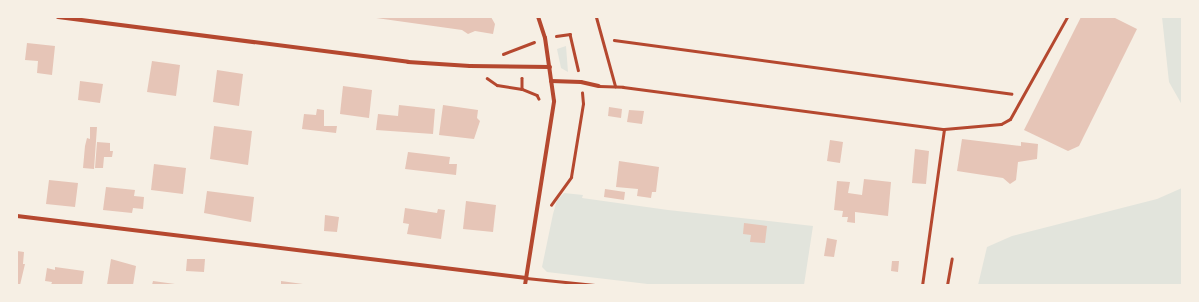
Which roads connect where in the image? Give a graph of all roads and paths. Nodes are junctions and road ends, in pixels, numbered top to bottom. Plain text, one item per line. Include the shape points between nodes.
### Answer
1 (58, 17) edge
2 (538, 17) edge
3 (596, 17) edge
4 (1067, 17) edge
5 (602, 39) junction
6 (550, 67) junction
7 (551, 81) junction
8 (497, 85) dead end
9 (599, 86) joint
10 (614, 86) junction
11 (522, 89) dead end
12 (1023, 96) junction
13 (944, 129) junction
14 (577, 145) dead end
15 (549, 213) dead end
16 (17, 216) edge
17 (952, 258) dead end
18 (526, 278) junction
19 (525, 285) edge
20 (595, 285) edge
21 (922, 285) edge
22 (947, 285) edge

1 - 6 street via 422,63
2 - 6 street
3 - 5 lane
4 - 12 lane
5 - 10 lane
5 - 12 path
6 - 7 street
7 - 9 street via 581,82
7 - 18 street via 553,114
8 - 11 path
9 - 10 lane
10 - 13 lane
12 - 13 lane via 1010,119 1001,124
13 - 21 lane
14 - 15 path via 571,178 556,195
16 - 18 street
17 - 22 lane
18 - 19 street
18 - 20 lane

